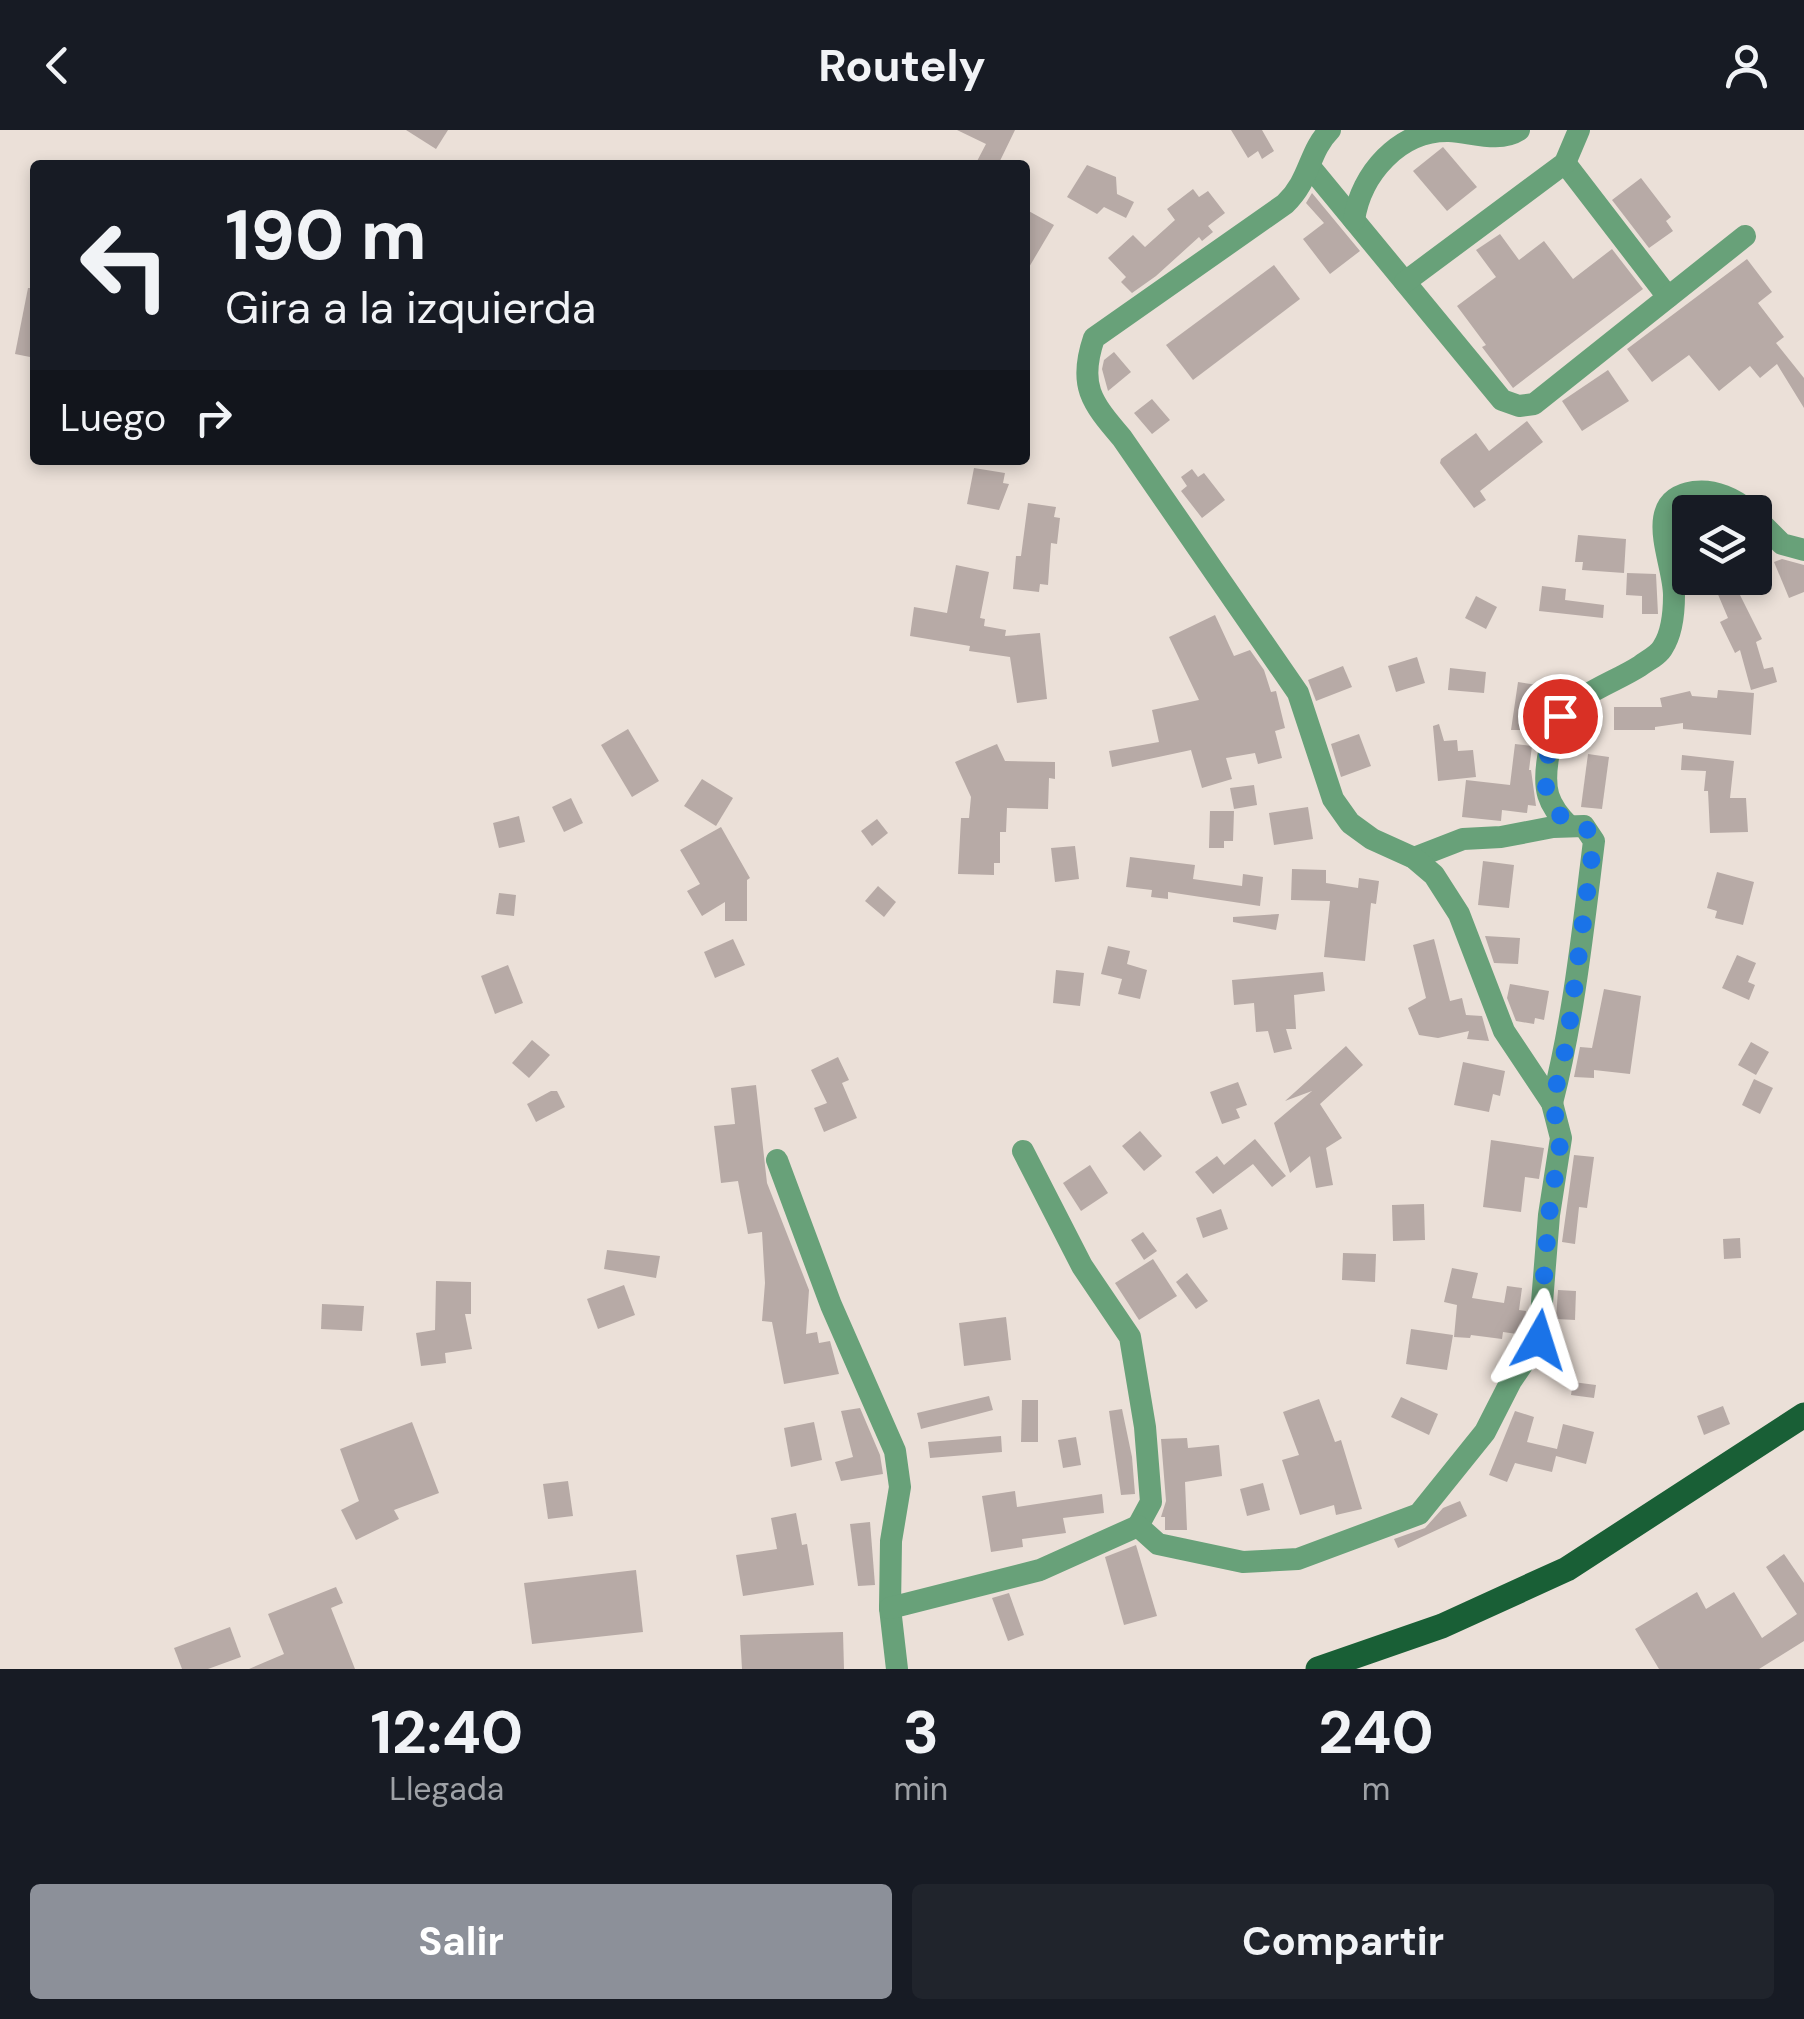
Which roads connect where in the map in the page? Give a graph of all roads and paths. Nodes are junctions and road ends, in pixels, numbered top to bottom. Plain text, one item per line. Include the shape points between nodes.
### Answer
1 (1330, 130) edge
2 (1519, 130) edge
3 (1580, 130) edge
4 (1565, 163) junction
5 (1311, 168) junction
6 (1354, 220) junction
7 (1746, 236) dead end
8 (1404, 282) junction
9 (1668, 297) junction
10 (1683, 495) edge
11 (1721, 495) edge
12 (1672, 501) edge
13 (1772, 534) edge
14 (1804, 550) edge
15 (1672, 583) edge
16 (1674, 595) edge
17 (1570, 826) junction
18 (1414, 858) junction
19 (1552, 1103) junction
20 (1022, 1151) dead end
21 (777, 1160) dead end
22 (1804, 1415) edge
23 (1138, 1526) junction
24 (890, 1608) junction
25 (897, 1669) edge
26 (1318, 1669) edge

1 - 5 street
2 - 6 street via 1496,136 1428,131 1391,152 1366,181
3 - 4 street
4 - 8 street
4 - 9 street
5 - 6 street
5 - 18 street via 1286,204 1094,338 1084,366 1095,407 1298,693 1333,799 1350,824
6 - 8 street
7 - 9 street
8 - 9 street via 1502,400 1519,406 1534,404
10 - 11 street
12 - 15 street via 1662,526
13 - 14 street
16 - 17 street via 1662,651 1560,716 1544,782 1550,807
17 - 18 street via 1463,839
17 - 19 street via 1584,826 1594,840 1567,1043
18 - 19 street via 1434,874 1459,914 1504,1031
19 - 23 street via 1561,1138 1539,1340 1485,1432 1419,1514 1298,1559 1243,1562 1158,1544
20 - 23 street via 1082,1266 1130,1337 1151,1502
21 - 24 street via 830,1306 895,1451 900,1487 890,1541
22 - 26 main road via 1566,1569 1442,1626
23 - 24 street via 1040,1570
24 - 25 street

